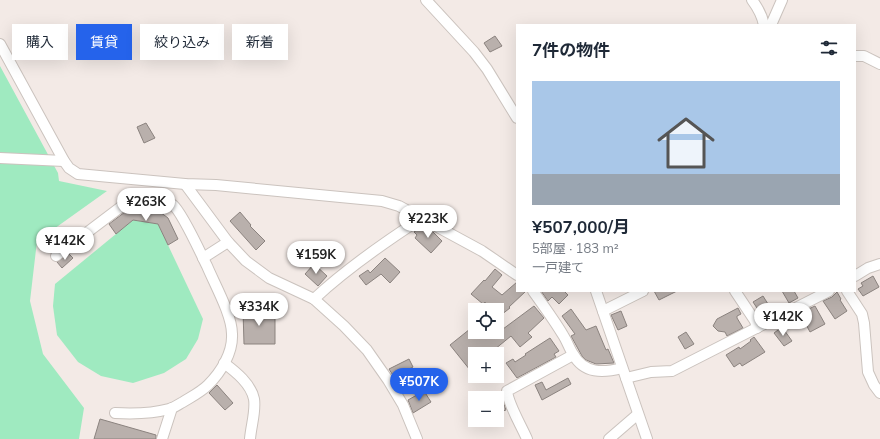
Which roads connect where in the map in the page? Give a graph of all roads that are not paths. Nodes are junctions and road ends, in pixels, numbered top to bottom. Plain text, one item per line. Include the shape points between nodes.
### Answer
1 (426, 0) edge
2 (752, 0) edge
3 (782, 0) edge
4 (764, 24) edge
5 (771, 24) edge
6 (0, 44) edge
7 (856, 56) edge
8 (880, 64) edge
9 (516, 116) edge
10 (0, 158) edge
11 (64, 161) junction
12 (159, 182) junction
13 (185, 184) junction
14 (155, 200) junction
15 (422, 218) junction
16 (228, 242) junction
17 (56, 256) dead end
18 (203, 258) junction
19 (880, 264) edge
20 (516, 274) edge
21 (856, 275) edge
22 (533, 292) edge
23 (596, 292) edge
24 (641, 292) edge
25 (736, 292) edge
26 (828, 292) edge
27 (848, 292) edge
28 (314, 299) junction
29 (603, 311) junction
30 (757, 328) junction
31 (573, 355) junction
32 (224, 363) junction
33 (622, 368) junction
34 (626, 378) junction
35 (880, 392) edge
36 (172, 408) junction
37 (115, 413) dead end
38 (638, 414) junction
39 (162, 439) edge
40 (250, 439) edge
41 (417, 439) edge
42 (527, 439) edge
43 (609, 439) edge
44 (647, 439) edge

1 - 9 street via 487,69
2 - 4 street
3 - 5 street
6 - 11 street
7 - 8 street via 864,56
10 - 11 street
11 - 12 street via 78,174
12 - 13 street
12 - 14 street
13 - 15 street via 382,200
13 - 16 street
14 - 17 street via 135,197
14 - 18 street via 174,206
15 - 20 street via 482,250
15 - 28 street via 385,242
16 - 18 street
16 - 28 street via 246,261 269,278
18 - 32 street via 231,325 232,344
19 - 21 street
22 - 31 street via 561,332
23 - 29 street
24 - 29 street
25 - 30 street
26 - 30 street
27 - 35 street via 862,314 868,372
28 - 41 street via 367,350 403,405
29 - 33 street
30 - 34 street via 672,371 651,372
31 - 33 street via 582,365 595,372
31 - 42 street via 507,391 507,398
32 - 36 street via 208,385
32 - 40 street via 236,372 251,390 254,399
33 - 34 street
34 - 38 street
36 - 37 street via 153,413
36 - 39 street
38 - 43 street
38 - 44 street

